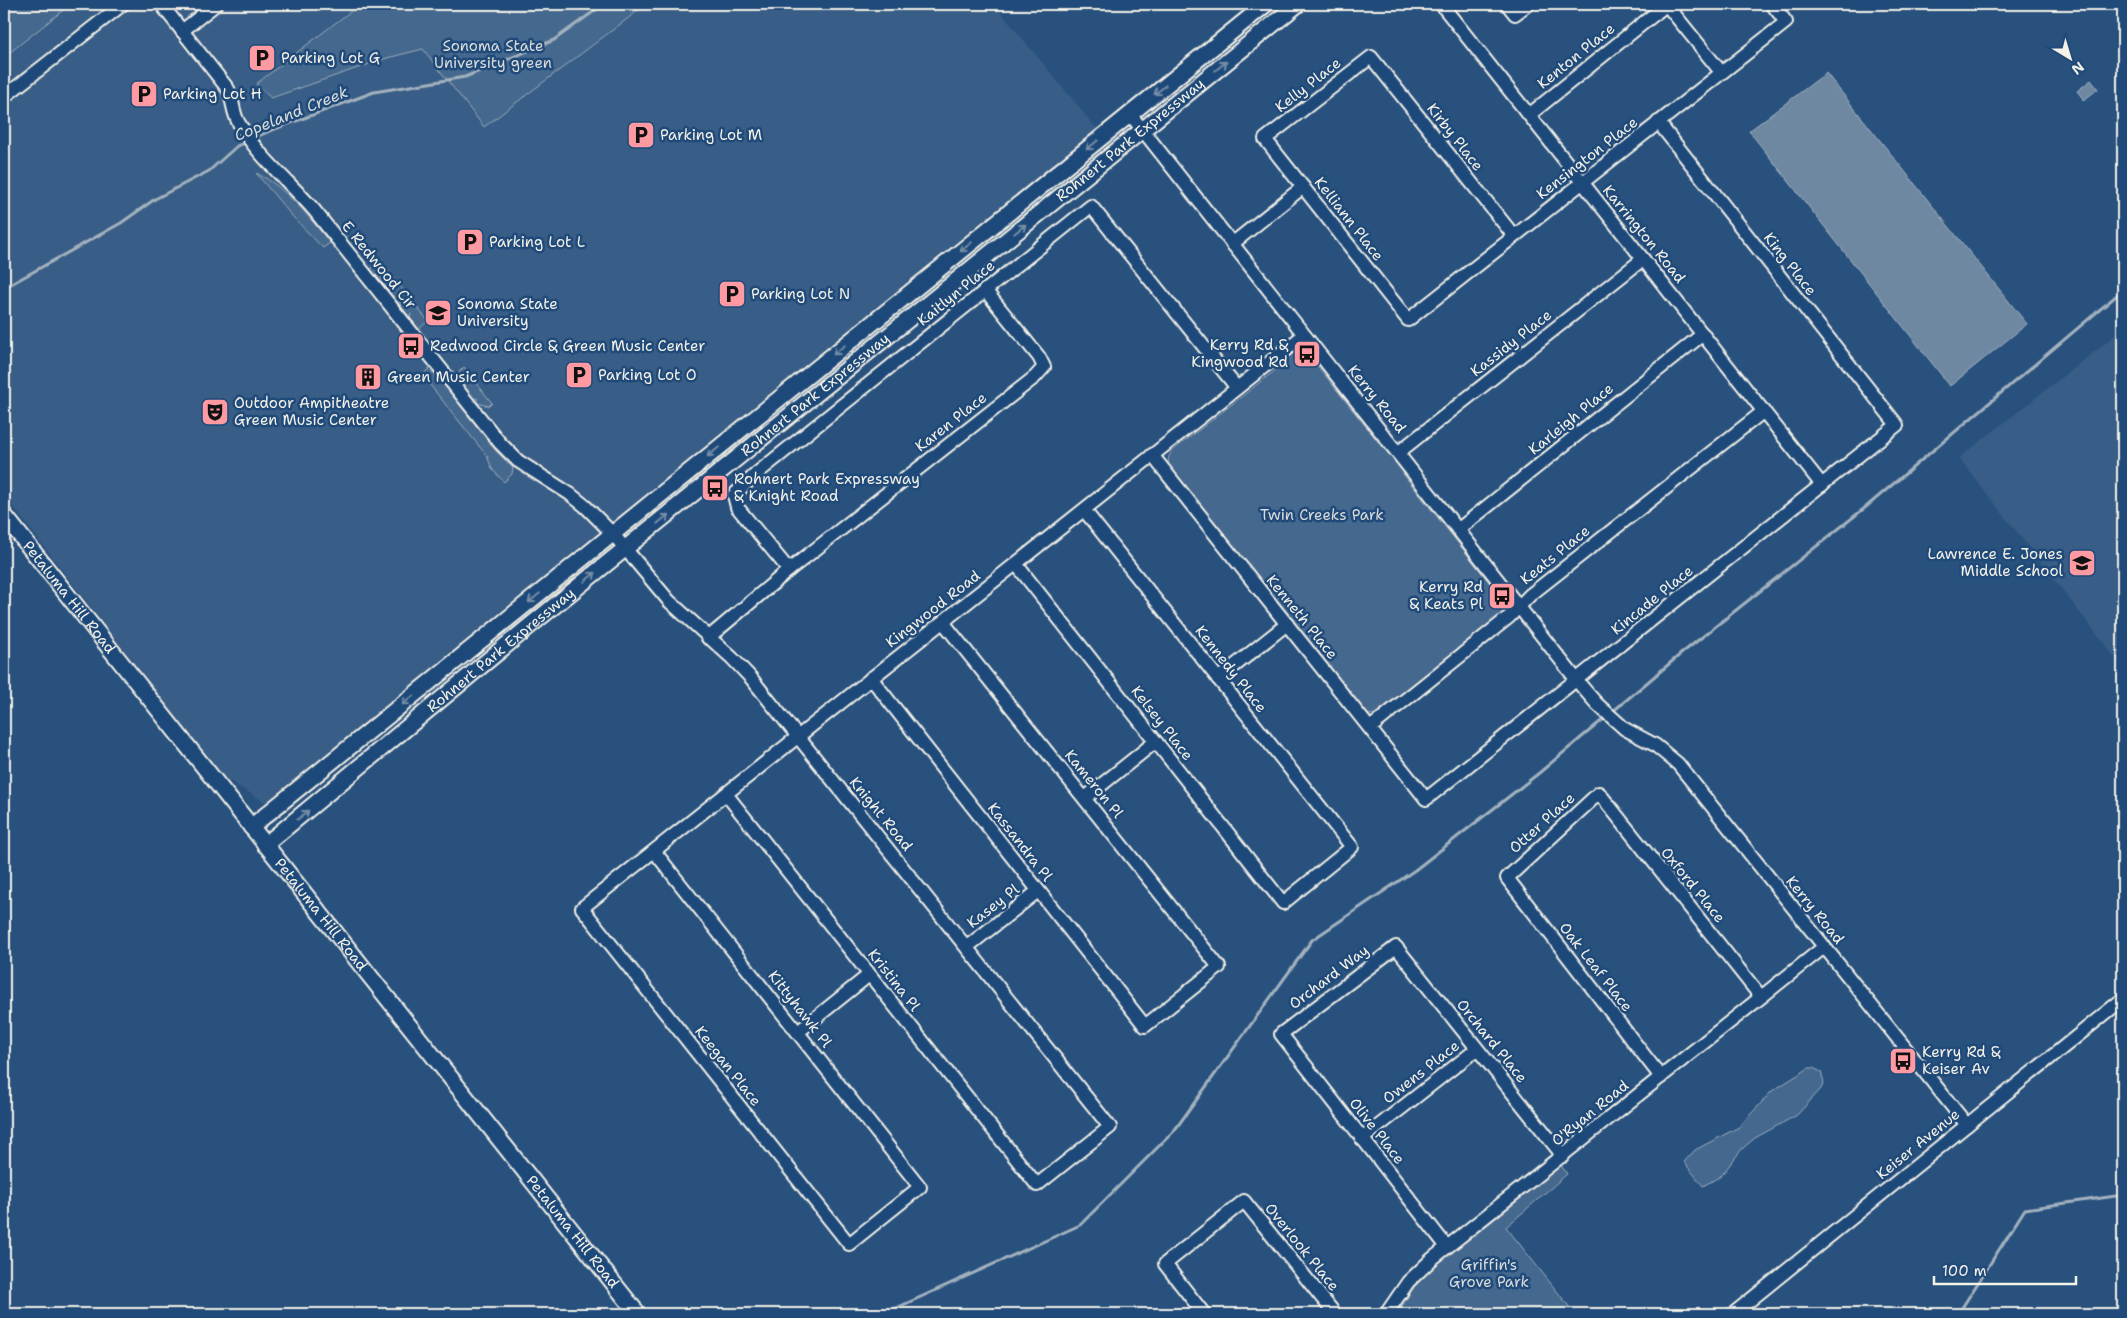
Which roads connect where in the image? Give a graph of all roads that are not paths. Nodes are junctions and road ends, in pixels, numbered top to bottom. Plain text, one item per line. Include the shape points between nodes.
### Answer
1 (123, 4) edge
2 (160, 4) edge
3 (216, 4) edge
4 (1266, 4) edge
5 (1298, 4) edge
6 (1441, 4) edge
7 (1528, 4) edge
8 (1667, 4) edge
9 (1772, 4) edge
10 (1511, 9) edge
11 (182, 31) junction
12 (1371, 57) joint
13 (1721, 72) junction
14 (4, 97) edge
15 (1130, 114) junction
16 (1529, 115) junction
17 (1658, 122) junction
18 (1142, 130) junction
19 (1265, 139) joint
20 (1583, 183) junction
21 (1303, 187) junction
22 (1514, 236) junction
23 (1232, 244) junction
24 (1643, 259) junction
25 (985, 290) junction
26 (1408, 320) joint
27 (1304, 334) junction
28 (1703, 334) junction
29 (1237, 388) junction
30 (1764, 410) junction
31 (1897, 425) joint
32 (1399, 452) junction
33 (1152, 455) junction
34 (1822, 485) junction
35 (1084, 510) junction
36 (4, 515) edge
37 (1459, 529) junction
38 (613, 534) junction
39 (625, 549) junction
40 (1016, 564) junction
41 (789, 570) junction
42 (1520, 606) junction
43 (944, 622) junction
44 (1286, 624) junction
45 (708, 638) junction
46 (871, 678) junction
47 (1218, 679) junction
48 (1578, 680) junction
49 (1370, 728) junction
50 (798, 736) junction
51 (1155, 742) junction
52 (1599, 793) joint
53 (726, 794) junction
54 (1085, 798) junction
55 (1426, 799) joint
56 (251, 827) junction
57 (265, 845) junction
58 (654, 851) junction
59 (1507, 878) joint
60 (1038, 892) junction
61 (1283, 903) joint
62 (582, 908) joint
63 (967, 947) junction
64 (1396, 947) joint
65 (1824, 947) junction
66 (869, 975) junction
67 (1761, 996) junction
68 (2123, 999) edge
69 (1145, 1026) joint
70 (798, 1032) junction
71 (1281, 1034) joint
72 (1477, 1049) junction
73 (1661, 1077) junction
74 (1967, 1125) junction
75 (1362, 1139) junction
76 (1563, 1156) junction
77 (1037, 1185) joint
78 (920, 1187) joint
79 (1447, 1247) junction
80 (638, 1314) edge
81 (1204, 1314) edge
82 (1335, 1314) edge
83 (1386, 1314) edge
84 (1733, 1314) edge

1 - 14 street
2 - 11 street
3 - 11 street
4 -> 15 main road, Rohnert Park Expressway
18 -> 5 main road, Rohnert Park Expressway
6 - 16 street, Karrington Road
7 - 10 street
8 - 13 street
8 - 16 street, Kenton Place
9 - 13 street, Kensington Place via 1786,22
11 - 38 street, E Redwood Cir via 228,89 240,125 280,176 314,210 500,443 522,465 577,499
12 - 19 street, Kelly Place
12 - 22 street, Kirby Place
13 - 17 street, Kensington Place
15 - 18 street, Kerry Road
15 -> 38 main road, Rohnert Park Expressway
16 - 20 street, Karrington Road
17 - 20 street, Kensington Place
17 - 31 street, King Place
18 - 23 street, Kerry Road
39 -> 18 main road, Rohnert Park Expressway
19 - 21 street, Kelliann Place
20 - 22 street, Kensington Place
20 - 24 street, Karrington Road
21 - 23 street
21 - 26 street, Kelliann Place
22 - 26 street, Kensington Place
23 - 27 street, Kerry Road
24 - 28 street, Karrington Road
24 - 32 street, Kassidy Place
25 - 29 street, Kaitlyn Place via 1091,206
25 - 41 street, Kaitlyn Place via 734,495 737,507
25 - 41 street, Karen Place via 1040,357 1044,367
27 - 29 street, Kingwood Road
27 - 32 street, Kerry Road
28 - 30 street, Karrington Road
28 - 37 street, Karleigh Place
29 - 33 street, Kingwood Road
30 - 34 street, Karrington Road
30 - 42 street, Keats Place
31 - 34 street, Kincade Place
32 - 37 street, Kerry Road
33 - 35 street, Kingwood Road
33 - 44 street, Kenneth Place
34 - 48 street, Kincade Place
35 - 40 street, Kingwood Road
35 - 47 street, Kennedy Place
36 - 56 main road, Petaluma Hill Road
37 - 42 street, Kerry Road
38 - 39 street, Knight Road
38 -> 56 main road, Rohnert Park Expressway
39 - 45 street, Knight Road via 669,601
57 -> 39 main road, Rohnert Park Expressway
40 - 43 street, Kingwood Road
40 - 51 street, Kelsey Place
41 - 45 street, Karen Place
42 - 48 street, Kerry Road
42 - 49 street, Keats Place via 1502,624
43 - 46 street, Kingwood Road
43 - 54 street, Kameron Pl
44 - 47 street
44 - 49 street, Kenneth Place
45 - 50 street, Knight Road via 751,678
46 - 50 street, Kingwood Road
46 - 60 street, Kassandra Pl
47 - 61 street, Kennedy Place via 1352,848
48 - 55 street, Kincade Place
48 - 65 street, Kerry Road via 1597,704 1625,729 1655,745 1678,764
49 - 55 street, Kenneth Place
50 - 53 street, Kingwood Road
50 - 63 street, Knight Road
51 - 54 street
51 - 61 street, Kelsey Place
52 - 59 street, Otter Place
52 - 67 street, Oxford Place
53 - 58 street, Kingwood Road
53 - 66 street, Kristina Pl
54 - 69 street, Kameron Pl via 1219,967
56 - 57 main road, Petaluma Hill Road
57 - 80 main road, Petaluma Hill Road
58 - 62 street, Kingwood Road
58 - 70 street, Kittyhawk Pl
59 - 73 street, Oak Leaf Place
60 - 63 street, Kasey Pl
60 - 69 street, Kassandra Pl
62 - 78 street, Keegan Place via 849,1244
63 - 77 street, Knight Road via 1110,1127
64 - 71 street, Orchard Way
64 - 72 street, Orchard Place
65 - 67 street, O'Ryan Road
65 - 74 street, Kerry Road
66 - 70 street
66 - 77 street, Kristina Pl
67 - 73 street, O'Ryan Road
68 - 74 street, Keiser Avenue
70 - 78 street, Kittyhawk Pl
71 - 75 street, Olive Place
72 - 75 street, Owens Place
72 - 76 street, Orchard Place
73 - 76 street, O'Ryan Road
74 - 84 street, Keiser Avenue
75 - 79 street, Olive Place
76 - 79 street, O'Ryan Road
79 - 83 street, O'Ryan Road via 1408,1282
81 - 82 street, Overlook Place via 1165,1264 1244,1201

